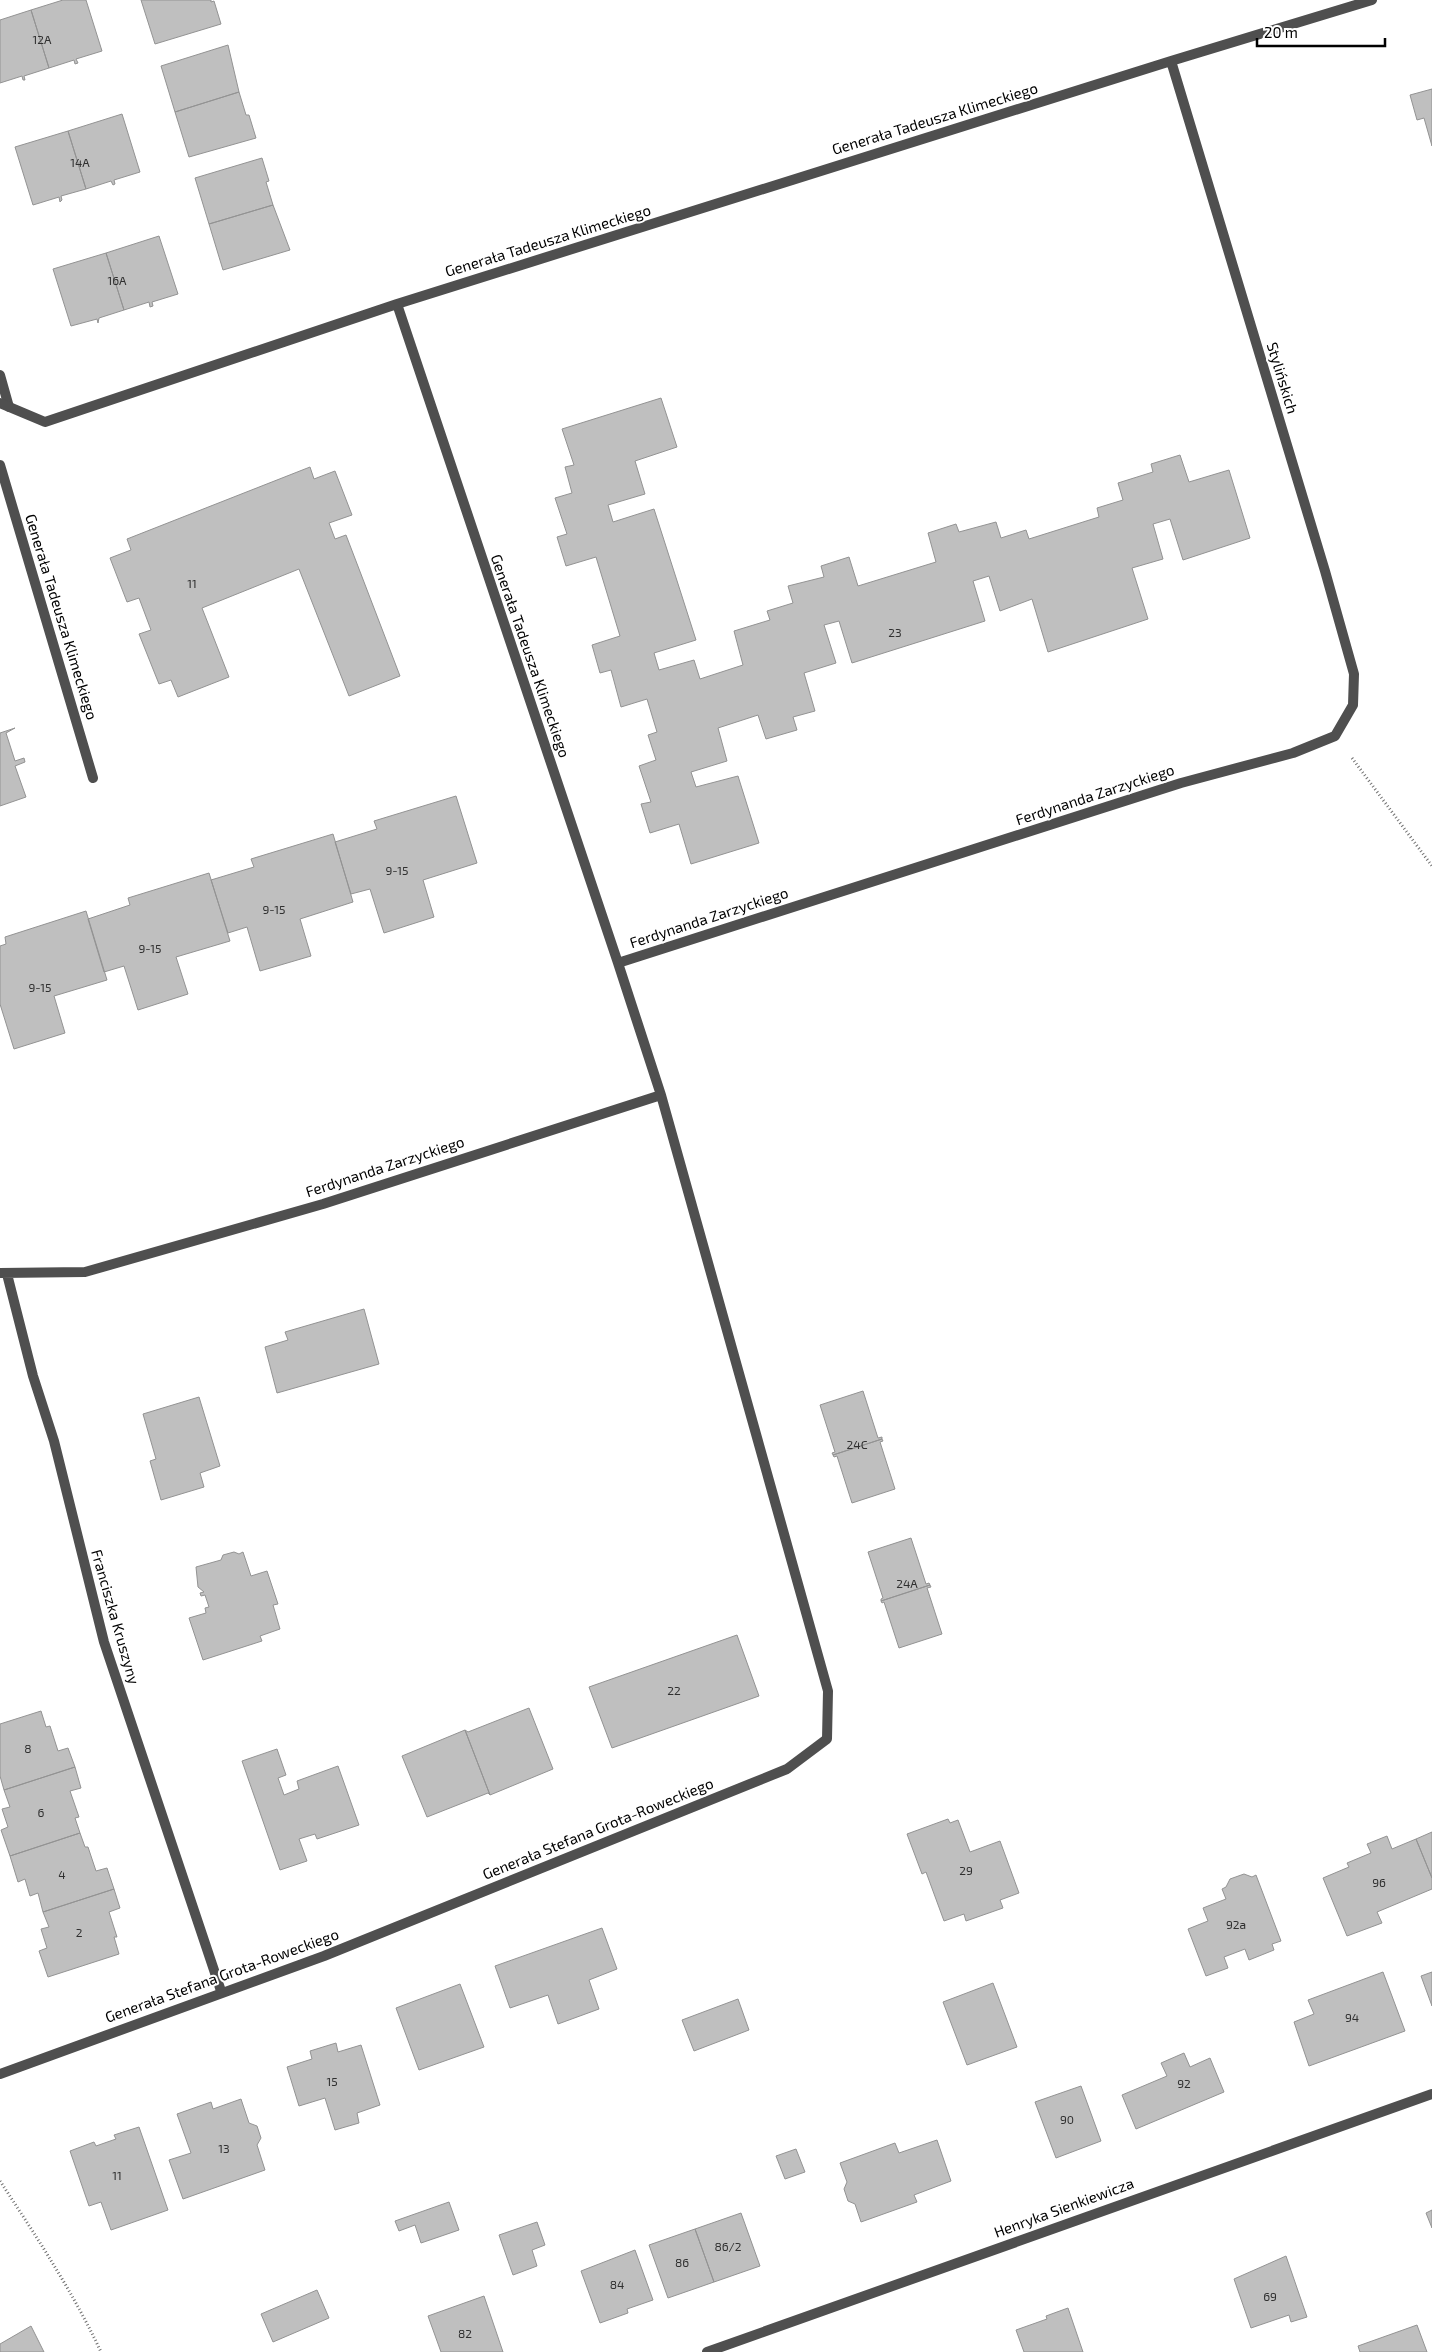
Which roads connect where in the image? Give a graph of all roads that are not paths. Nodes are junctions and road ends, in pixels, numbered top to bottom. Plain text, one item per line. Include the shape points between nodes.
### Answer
1 (1372, 0) edge
2 (1171, 61) junction
3 (397, 304) junction
4 (0, 375) edge
5 (4, 405) edge
6 (0, 465) edge
7 (1335, 736) joint
8 (93, 778) dead end
9 (618, 963) junction
10 (662, 1095) junction
11 (4, 1273) edge
12 (221, 1991) junction
13 (0, 2074) edge
14 (1432, 2094) edge
15 (707, 2352) edge

1 - 2 street, Generała Tadeusza Klimeckiego
2 - 3 street, Generała Tadeusza Klimeckiego
2 - 7 street, Stylińskich via 1354,674 1353,705
3 - 5 street via 45,422
3 - 9 street, Generała Tadeusza Klimeckiego
4 - 5 street
6 - 8 street, Generała Tadeusza Klimeckiego
7 - 9 street, Ferdynanda Zarzyckiego via 1293,753 1181,783
9 - 10 street, Ferdynanda Zarzyckiego
10 - 11 street, Ferdynanda Zarzyckiego via 323,1204 85,1272
10 - 12 street, Generała Stefana Grota-Roweckiego via 828,1691 827,1739 787,1769 324,1956
11 - 12 street, Franciszka Kruszyny via 54,1441 104,1642
12 - 13 street, Generała Stefana Grota-Roweckiego
14 - 15 street, Henryka Sienkiewicza

